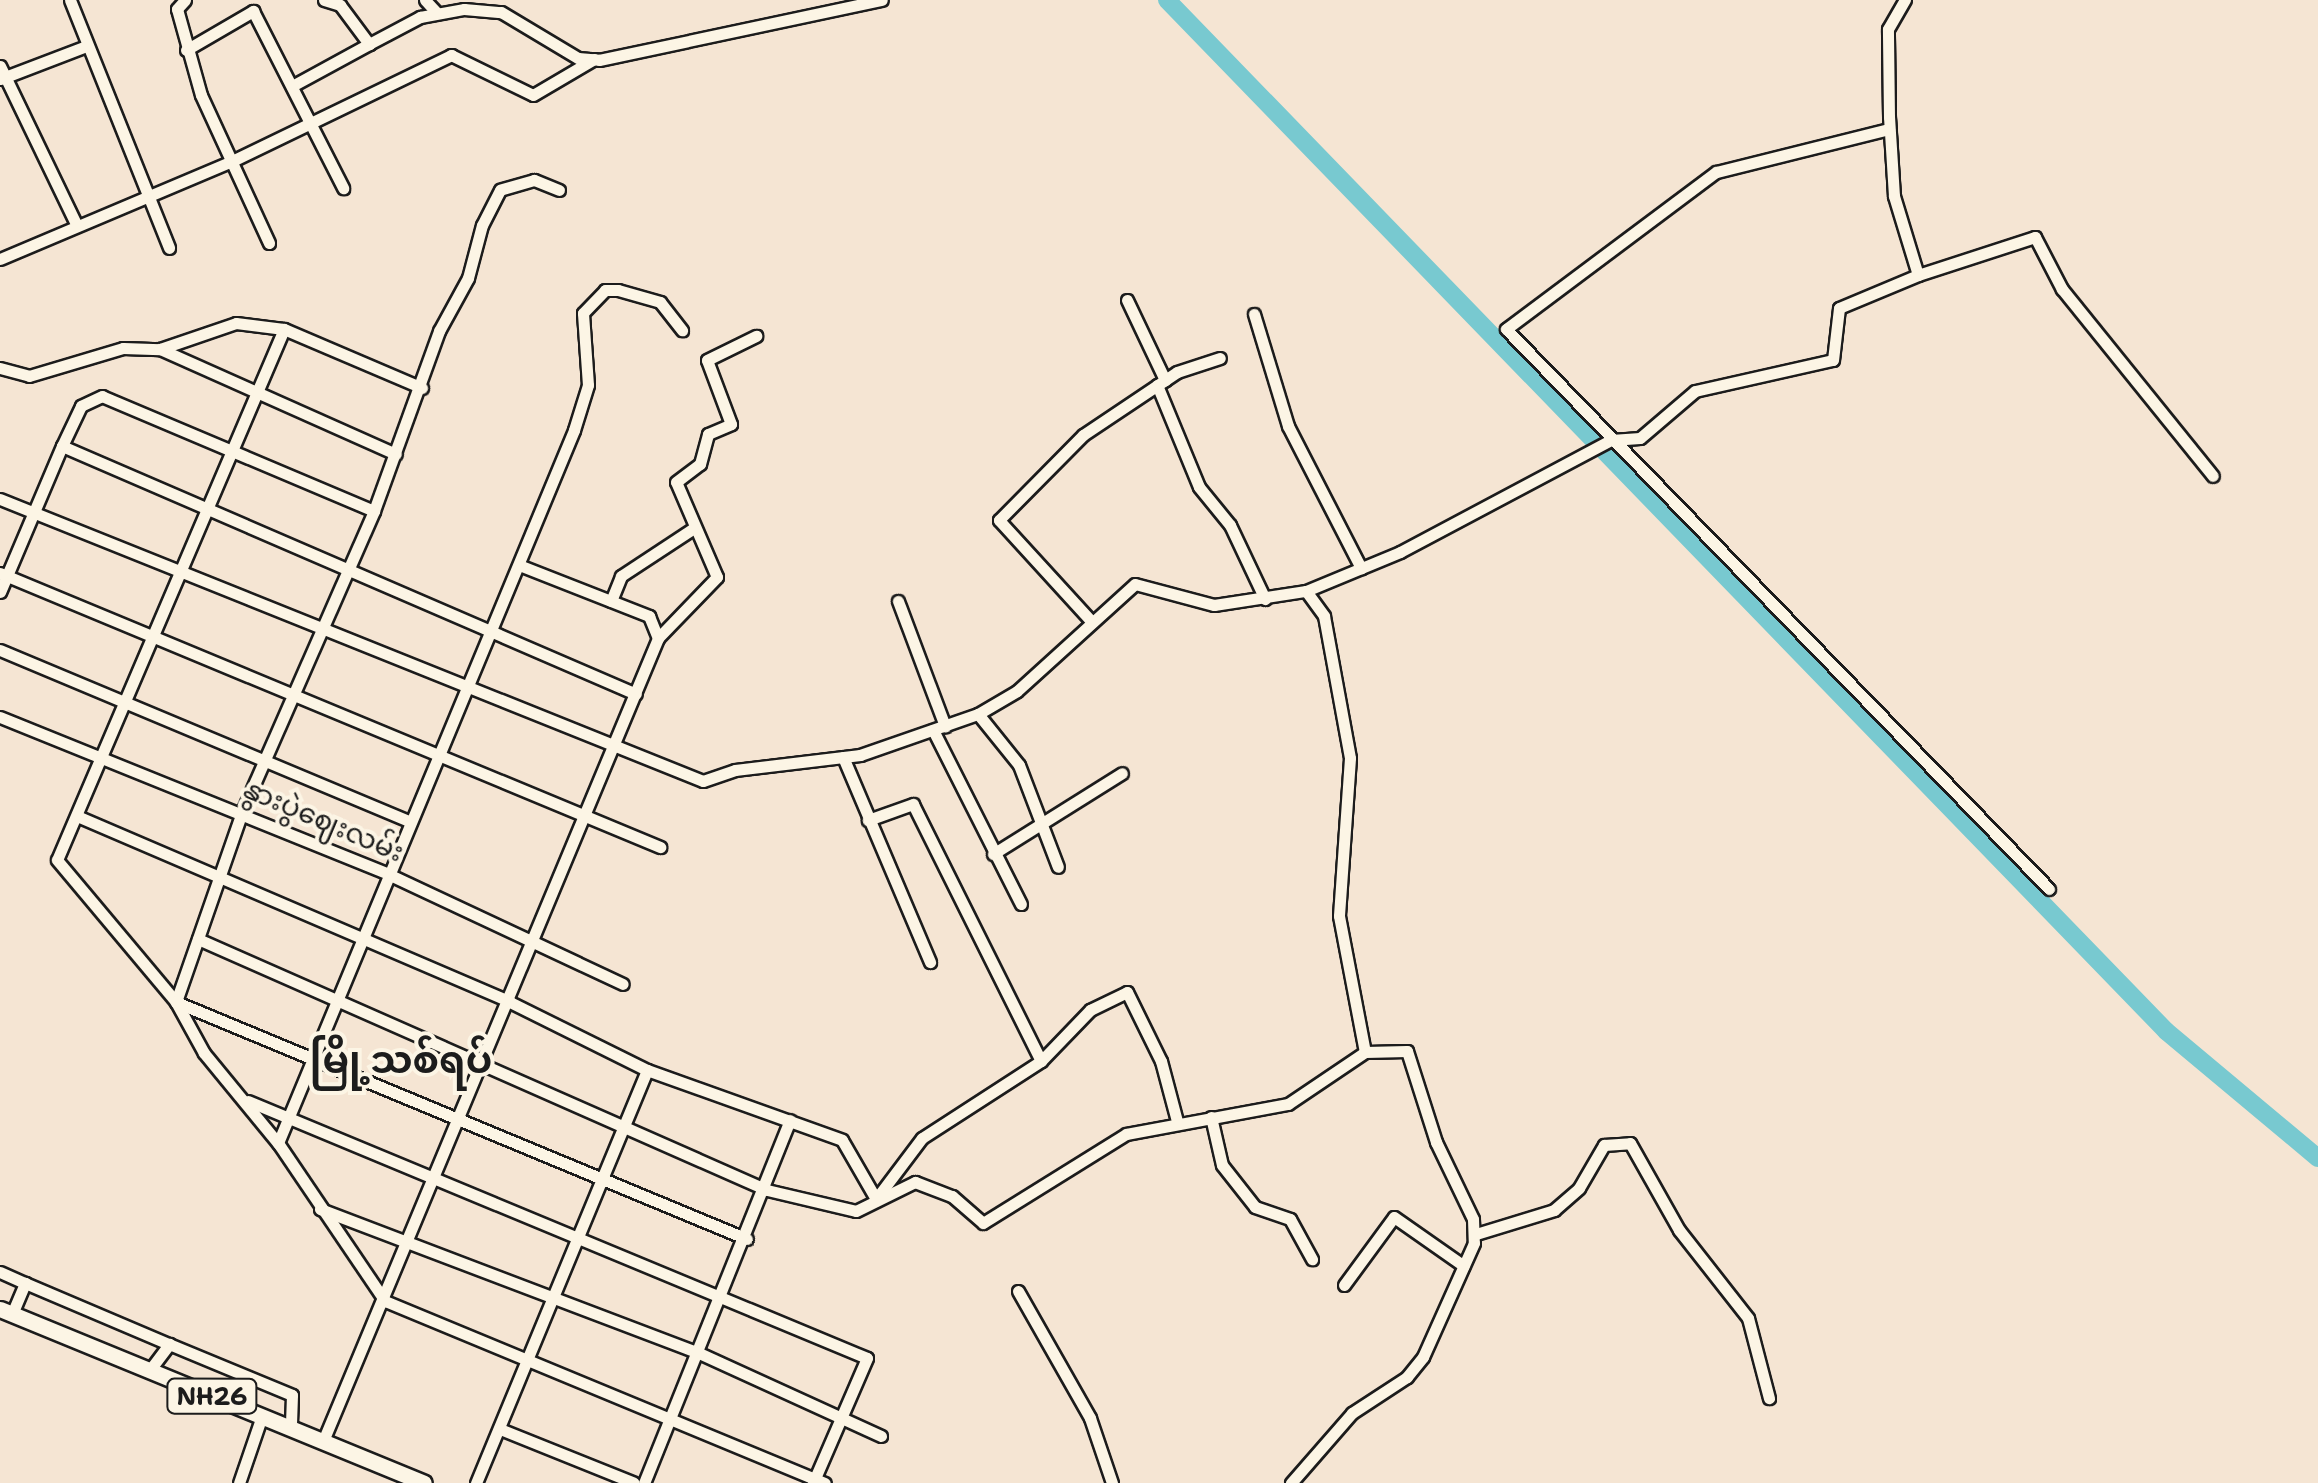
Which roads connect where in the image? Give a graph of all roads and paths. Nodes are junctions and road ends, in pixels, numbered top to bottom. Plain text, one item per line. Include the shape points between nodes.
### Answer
1 (70, 0) edge
2 (185, 0) edge
3 (324, 0) edge
4 (425, 0) edge
5 (882, 0) edge
6 (1905, 0) edge
7 (437, 13) junction
8 (369, 44) junction
9 (84, 47) junction
10 (186, 50) junction
11 (594, 59) junction
12 (1, 74) edge
13 (292, 86) junction
14 (312, 122) junction
15 (1890, 129) junction
16 (230, 162) junction
17 (343, 188) dead end
18 (558, 190) dead end
19 (151, 196) junction
20 (76, 224) junction
21 (269, 243) dead end
22 (169, 248) dead end
23 (0, 259) edge
24 (1918, 275) junction
25 (1128, 300) dead end
26 (1254, 314) dead end
27 (284, 328) junction
28 (682, 330) dead end
29 (756, 336) dead end
30 (160, 349) junction
31 (1220, 358) dead end
32 (0, 368) edge
33 (1161, 382) junction
34 (258, 388) junction
35 (422, 388) junction
36 (1611, 440) junction
37 (62, 446) junction
38 (229, 448) junction
39 (396, 454) junction
40 (2213, 476) dead end
41 (0, 499) edge
42 (201, 510) junction
43 (374, 511) junction
44 (34, 513) junction
45 (694, 528) junction
46 (519, 565) junction
47 (1361, 568) junction
48 (348, 570) junction
49 (176, 571) junction
50 (3, 575) edge
51 (0, 592) edge
52 (1306, 592) junction
53 (1266, 599) junction
54 (612, 601) junction
55 (898, 601) dead end
56 (1092, 622) junction
57 (489, 630) junction
58 (322, 632) junction
59 (152, 634) junction
60 (658, 638) junction
61 (0, 650) edge
62 (469, 684) junction
63 (636, 694) junction
64 (297, 697) junction
65 (126, 699) junction
66 (978, 714) junction
67 (0, 717) edge
68 (939, 728) junction
69 (615, 743) junction
70 (104, 754) junction
71 (439, 756) junction
72 (843, 757) junction
73 (270, 763) junction
74 (1122, 773) dead end
75 (242, 812) junction
76 (584, 815) junction
77 (77, 816) junction
78 (409, 820) junction
79 (868, 820) junction
80 (1038, 827) junction
81 (660, 847) dead end
82 (993, 854) junction
83 (1058, 867) dead end
84 (388, 874) junction
85 (217, 878) junction
86 (2049, 889) dead end
87 (1021, 904) dead end
88 (364, 938) junction
89 (198, 940) junction
90 (534, 940) junction
91 (930, 962) dead end
92 (622, 984) dead end
93 (176, 1002) junction
94 (510, 1002) junction
95 (333, 1004) junction
96 (1365, 1052) junction
97 (312, 1059) junction
98 (1041, 1062) junction
99 (480, 1069) junction
100 (646, 1070) junction
101 (244, 1100) junction
102 (1212, 1117) junction
103 (288, 1118) junction
104 (460, 1120) junction
105 (790, 1120) junction
106 (1177, 1122) junction
107 (629, 1123) junction
108 (278, 1143) junction
109 (435, 1179) junction
110 (605, 1180) junction
111 (767, 1190) junction
112 (876, 1199) junction
113 (319, 1208) junction
114 (1476, 1234) junction
115 (579, 1238) junction
116 (748, 1239) junction
117 (408, 1242) junction
118 (1312, 1259) dead end
119 (1464, 1266) junction
120 (0, 1272) edge
121 (25, 1283) junction
122 (1344, 1285) dead end
123 (1018, 1291) dead end
124 (553, 1295) junction
125 (723, 1298) junction
126 (386, 1301) junction
127 (6, 1311) edge
128 (169, 1344) junction
129 (699, 1354) junction
130 (531, 1356) junction
131 (148, 1371) junction
132 (1770, 1398) dead end
133 (842, 1413) junction
134 (262, 1416) junction
135 (672, 1425) junction
136 (291, 1428) junction
137 (500, 1429) junction
138 (881, 1436) dead end
139 (323, 1440) junction
140 (398, 1478) edge
141 (818, 1481) edge
142 (238, 1483) edge
143 (424, 1483) edge
144 (476, 1483) edge
145 (634, 1483) edge
146 (644, 1483) edge
147 (1112, 1483) edge
148 (1291, 1483) edge

1 - 9 street
2 - 10 street via 177,9
3 - 8 street via 340,5
4 - 7 street
5 - 11 street via 637,58
6 - 15 street via 1888,29
7 - 8 street
7 - 11 street via 501,12 578,58
8 - 13 street
9 - 12 street
9 - 19 street
10 - 13 street via 254,11
10 - 16 street
11 - 14 street via 533,96 451,55
12 - 20 street
13 - 14 street
14 - 16 street
14 - 17 street
15 - 24 street via 1894,196
15 - 36 street via 1716,172 1506,329
16 - 19 street
16 - 21 street
18 - 35 street via 534,180 500,190
19 - 20 street
19 - 22 street
20 - 23 street
24 - 36 street via 1839,308 1836,355 1826,364 1722,380 1677,400 1650,433
24 - 40 street via 2035,237 2062,290
25 - 33 street
26 - 47 street via 1288,426
27 - 30 street via 236,323
27 - 34 street
27 - 35 street
28 - 46 street via 660,302 618,290 605,290 583,314 588,385
29 - 45 street via 708,360 731,424 708,434 700,464 676,482
30 - 32 street via 123,348 30,376
30 - 34 street
31 - 33 street
33 - 53 street via 1198,487 1230,525
33 - 56 street via 1083,434 999,520
34 - 38 street
34 - 39 street
35 - 39 street
36 - 47 street
36 - 86 street
37 - 38 street via 81,406 102,396
37 - 42 street
37 - 44 street
38 - 42 street
38 - 43 street
39 - 43 street
41 - 44 street
42 - 48 street
42 - 49 street
43 - 48 street
44 - 49 street
44 - 50 street
45 - 54 street via 622,576
45 - 60 street via 716,577
46 - 54 street
46 - 57 street
47 - 52 street
48 - 57 street
48 - 58 street
49 - 58 street
49 - 59 street
50 - 51 street
50 - 59 street
52 - 53 street
52 - 96 street via 1324,616 1348,742 1350,826 1339,916
53 - 56 street via 1214,605 1146,582
54 - 60 street via 649,616
55 - 68 street
56 - 66 street via 1018,691
57 - 62 street
57 - 63 street
58 - 62 street
58 - 64 street
59 - 64 street
59 - 65 street
60 - 63 street
61 - 65 street
62 - 69 street
62 - 71 street
63 - 69 street
64 - 71 street
64 - 73 street
65 - 70 street
65 - 73 street
66 - 68 street
66 - 80 street via 1019,765
67 - 70 street, နွားပွဲဈေးလမ်း
68 - 72 street
68 - 82 street
69 - 72 street via 703,781
69 - 76 street
70 - 75 street, နွားပွဲဈေးလမ်း
70 - 77 street
71 - 76 street
71 - 78 street
72 - 79 street
73 - 75 street
73 - 78 street
74 - 80 street
75 - 84 street, နွားပွဲဈေးလမ်း
75 - 85 street
76 - 81 street
76 - 90 street
77 - 85 street
77 - 93 street via 57,860
78 - 84 street
79 - 91 street
79 - 98 street via 913,804
80 - 82 street
80 - 83 street
82 - 87 street
84 - 88 street
84 - 90 street, နွားပွဲဈေးလမ်း
85 - 88 street
85 - 89 street
88 - 94 street
88 - 95 street
89 - 93 street
89 - 95 street
90 - 92 street, နွားပွဲဈေးလမ်း
90 - 94 street
93 - 97 street
93 - 101 street via 204,1053
94 - 99 street
94 - 100 street
95 - 97 street
95 - 99 street
96 - 102 street via 1288,1104
96 - 114 street via 1407,1050
97 - 103 street
97 - 104 street
98 - 106 street via 1090,1010 1127,992 1161,1061
98 - 112 street via 922,1138
99 - 104 street
99 - 107 street
100 - 105 street
100 - 107 street
101 - 103 street
101 - 108 street
102 - 106 street
102 - 118 street via 1222,1165 1255,1207 1290,1219
103 - 108 street
103 - 109 street
104 - 109 street
104 - 110 street
105 - 111 street
105 - 112 street via 842,1140
106 - 112 street via 1126,1134 983,1223 952,1196 915,1182
107 - 110 street
107 - 111 street
108 - 113 street
109 - 115 street
109 - 117 street
110 - 115 street
110 - 116 street
111 - 112 street via 856,1211
111 - 116 street
113 - 117 street
113 - 126 street
114 - 119 street
114 - 132 street via 1554,1210 1579,1188 1604,1145 1630,1143 1679,1230 1748,1318
115 - 124 street
115 - 125 street
116 - 125 street
117 - 124 street
117 - 126 street
119 - 122 street via 1394,1217
119 - 148 street via 1407,1378 1352,1413
120 - 121 street
121 - 127 street
121 - 128 street
123 - 147 street via 1090,1418
124 - 129 street
124 - 130 street
125 - 129 street
125 - 133 street via 867,1358
126 - 130 street
126 - 139 street
127 - 131 highway, NH26
128 - 131 street
128 - 136 street via 292,1395
129 - 133 street
129 - 135 street
130 - 135 street
130 - 137 street
131 - 134 highway, NH26
133 - 138 street
133 - 141 street
134 - 136 highway, NH26
134 - 142 street
135 - 141 street
135 - 146 street
136 - 139 highway, NH26
137 - 144 street
137 - 145 street
139 - 140 highway, NH26
140 - 143 highway, NH26

